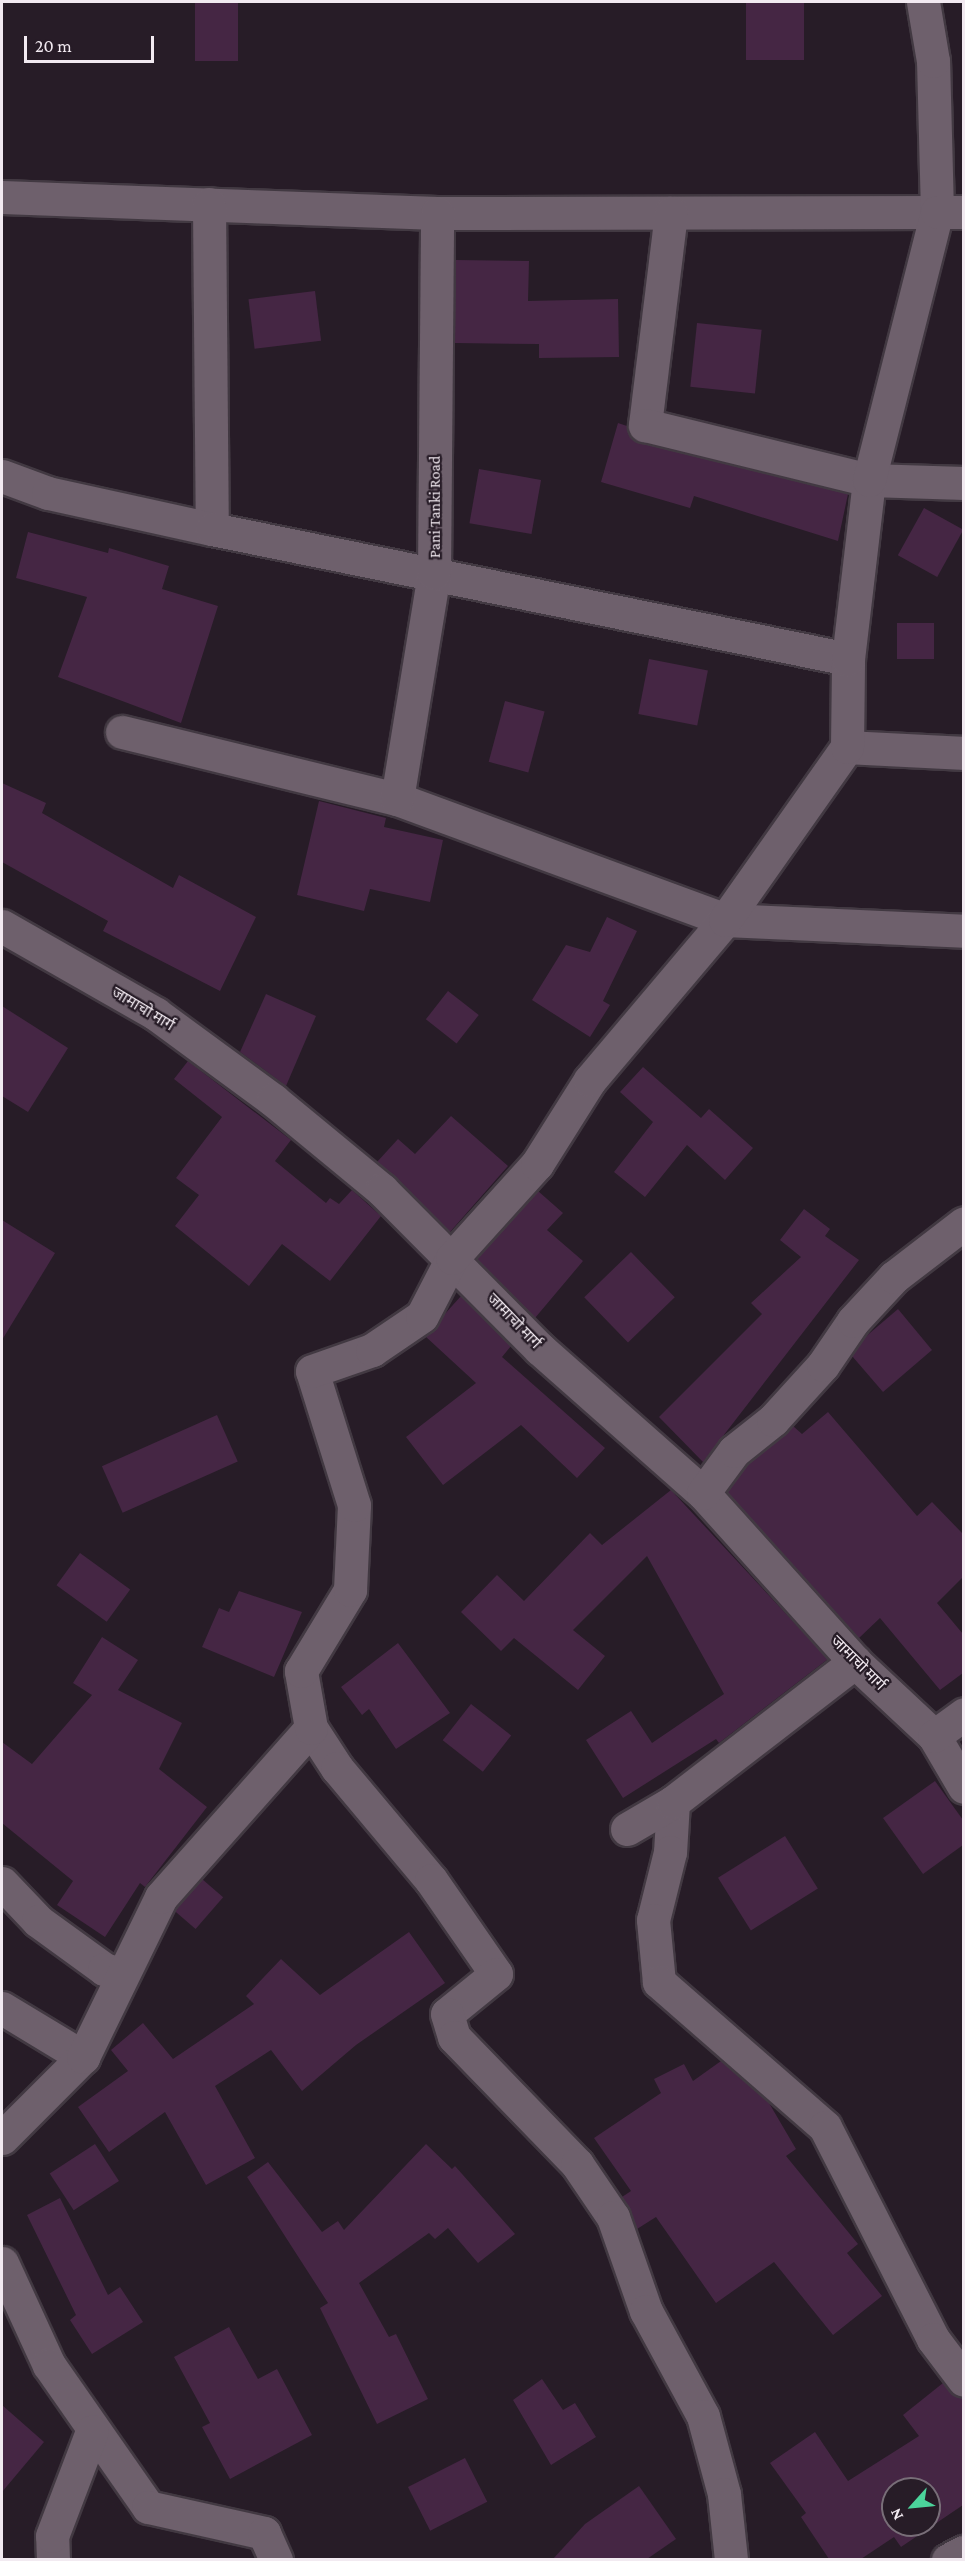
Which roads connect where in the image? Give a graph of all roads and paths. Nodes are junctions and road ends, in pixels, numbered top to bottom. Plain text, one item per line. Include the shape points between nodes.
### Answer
1 (923, 2) edge
2 (2, 197) edge
3 (209, 204) junction
4 (950, 212) edge
5 (438, 213) junction
6 (671, 213) junction
7 (2, 476) edge
8 (869, 480) junction
9 (963, 483) edge
10 (212, 529) junction
11 (435, 573) junction
12 (848, 659) junction
13 (122, 732) dead end
14 (847, 747) junction
15 (963, 753) edge
16 (397, 799) junction
17 (724, 920) junction
18 (2, 926) edge
19 (963, 931) edge
20 (963, 1223) edge
21 (452, 1258) junction
22 (703, 1493) junction
23 (855, 1662) junction
24 (963, 1714) edge
25 (311, 1728) junction
26 (934, 1736) junction
27 (963, 1787) edge
28 (673, 1802) junction
29 (627, 1829) dead end
30 (2, 1883) edge
31 (122, 1974) junction
32 (2, 2008) edge
33 (83, 2057) junction
34 (2, 2138) edge
35 (2, 2263) edge
36 (963, 2380) edge
37 (92, 2431) junction
38 (963, 2552) edge
39 (53, 2559) edge
40 (276, 2559) edge
41 (731, 2559) edge
42 (948, 2559) edge

1 - 4 street
2 - 3 street
3 - 5 street
3 - 10 street
4 - 6 street
4 - 8 street
5 - 6 street
5 - 11 street, Pani Tanki Road
6 - 8 street via 645,425
7 - 10 street via 48,493
8 - 9 street
8 - 12 street
10 - 11 street
11 - 12 street
11 - 16 street, Pani Tanki Road
12 - 14 street
13 - 16 street
14 - 15 street
14 - 17 street
16 - 17 street
17 - 19 street
17 - 21 street via 590,1080 537,1164
18 - 21 street, जामाचो मार्ग via 156,1014 264,1094 382,1190
20 - 22 street via 894,1277 853,1321 823,1365 773,1420 734,1451
21 - 22 street, जामाचो मार्ग via 540,1349
21 - 25 street via 422,1316 372,1350 312,1371 354,1505 350,1590 302,1671
22 - 23 street, जामाचो मार्ग
23 - 26 street, जामाचो मार्ग
23 - 28 street
24 - 26 street
25 - 31 street via 161,1897
25 - 41 street via 337,1768 431,1880 496,1974 447,2014 454,2037 577,2164 613,2217 646,2311 703,2416 724,2494
26 - 27 street, जामाचो मार्ग
28 - 29 street
28 - 36 street via 670,1852 653,1920 658,1982 825,2127 933,2339
30 - 31 street via 47,1927 104,1969
31 - 33 street
32 - 33 street
33 - 34 street
35 - 37 street via 49,2365
37 - 39 street via 52,2536
37 - 40 street via 148,2507 264,2533
38 - 42 street

